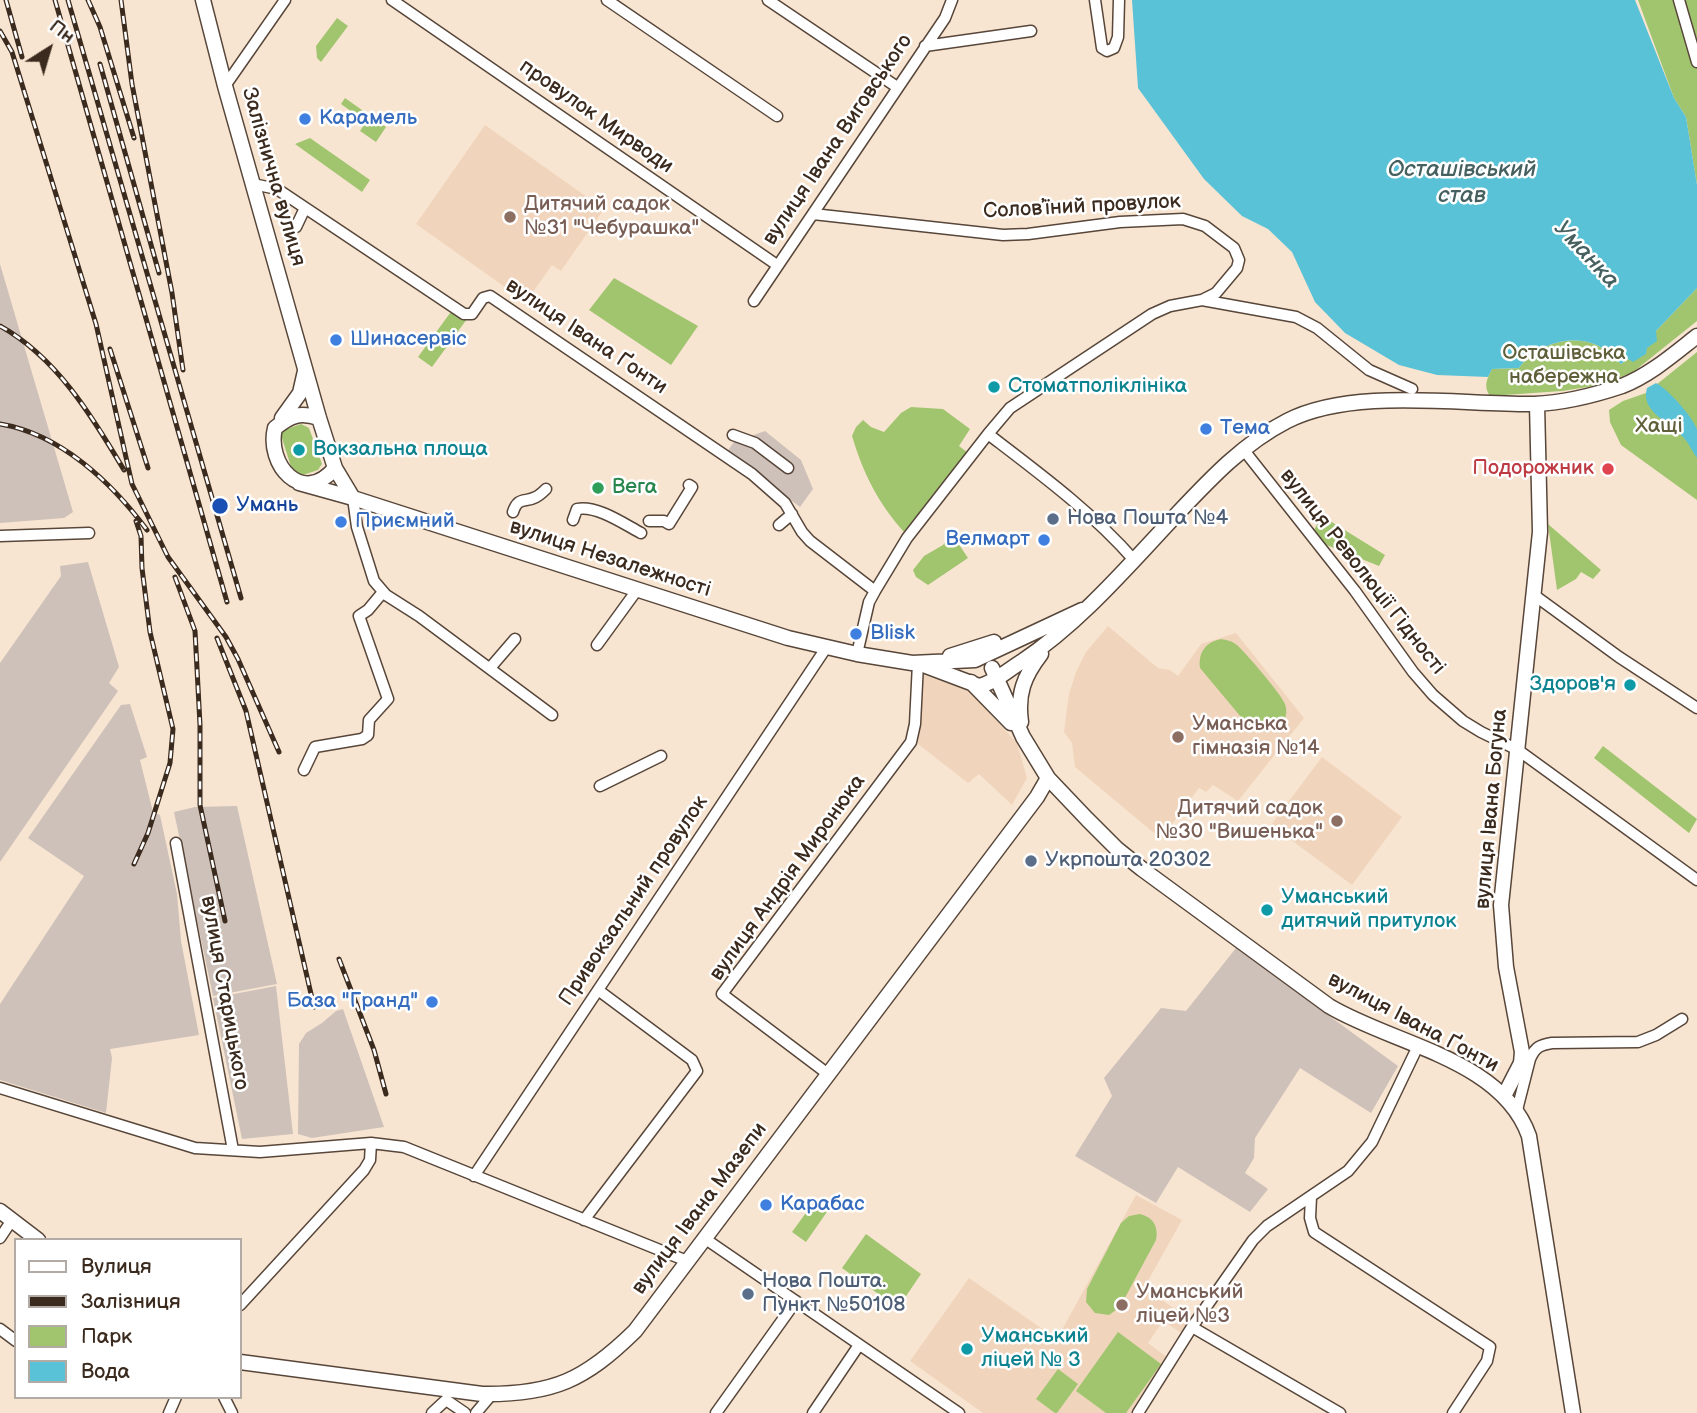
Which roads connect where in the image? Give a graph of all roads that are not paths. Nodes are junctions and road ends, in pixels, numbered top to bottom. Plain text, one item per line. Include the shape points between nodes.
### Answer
1 (203, 0) edge
2 (285, 0) edge
3 (393, 0) edge
4 (768, 0) edge
5 (952, 0) edge
6 (1095, 0) edge
7 (1119, 0) edge
8 (1679, 0) edge
9 (615, 2) edge
10 (1031, 31) dead end
11 (925, 47) junction
12 (1697, 62) edge
13 (225, 86) junction
14 (897, 87) junction
15 (777, 116) dead end
16 (253, 184) junction
17 (305, 208) junction
18 (813, 214) junction
19 (296, 227) dead end
20 (777, 265) junction
21 (1202, 300) junction
22 (754, 301) dead end
23 (1697, 336) edge
24 (305, 366) junction
25 (1412, 389) dead end
26 (1537, 404) junction
27 (319, 418) junction
28 (275, 428) junction
29 (733, 435) dead end
30 (988, 435) junction
31 (1243, 449) junction
32 (335, 468) junction
33 (788, 468) dead end
34 (299, 483) junction
35 (688, 485) dead end
36 (546, 489) dead end
37 (353, 498) junction
38 (513, 512) dead end
39 (792, 514) junction
40 (573, 520) dead end
41 (649, 521) dead end
42 (779, 525) dead end
43 (89, 533) dead end
44 (641, 533) dead end
45 (0, 536) edge
46 (1134, 560) junction
47 (637, 590) junction
48 (875, 591) junction
49 (383, 592) junction
50 (1534, 595) junction
51 (1089, 606) junction
52 (1032, 631) junction
53 (515, 639) dead end
54 (1050, 643) junction
55 (597, 645) dead end
56 (826, 648) junction
57 (857, 654) junction
58 (975, 660) junction
59 (918, 663) junction
60 (491, 668) junction
61 (992, 676) junction
62 (972, 683) junction
63 (1697, 708) edge
64 (552, 716) dead end
65 (1023, 737) junction
66 (1518, 750) junction
67 (661, 756) dead end
68 (304, 770) dead end
69 (1048, 778) junction
70 (600, 786) dead end
71 (176, 843) dead end
72 (1697, 880) edge
73 (598, 989) junction
74 (1682, 1019) dead end
75 (1418, 1046) junction
76 (828, 1074) junction
77 (0, 1088) edge
78 (1504, 1096) junction
79 (1517, 1110) junction
80 (371, 1143) junction
81 (233, 1150) junction
82 (474, 1176) junction
83 (1311, 1197) junction
84 (6, 1216) edge
85 (584, 1220) junction
86 (0, 1238) edge
87 (35, 1238) edge
88 (704, 1238) junction
89 (687, 1261) junction
90 (796, 1301) junction
91 (242, 1303) edge
92 (1192, 1327) junction
93 (859, 1345) junction
94 (242, 1362) edge
95 (492, 1394) junction
96 (432, 1413) edge
97 (465, 1413) edge
98 (476, 1413) edge
99 (716, 1413) edge
100 (813, 1413) edge
101 (960, 1413) edge
102 (1138, 1413) edge
103 (1340, 1413) edge
104 (1453, 1413) edge
105 (1573, 1413) edge

1 - 13 main road, Залізнична вулиця
2 - 13 street
3 - 20 street, провулок Мирводи
4 - 14 street
5 - 11 street, вулиця Івана Виговського
6 - 7 street via 1102,48 1109,50 1116,45
8 - 12 street
9 - 15 street
10 - 11 street
11 - 14 street, вулиця Івана Виговського
13 - 16 main road, Залізнична вулиця
14 - 18 street, вулиця Івана Виговського
16 - 17 street, вулиця Івана Ґонти via 277,189
16 - 24 main road, Залізнична вулиця
17 - 19 street
17 - 39 street, вулиця Івана Ґонти via 464,314 472,314 483,298 490,296 752,474 776,493
18 - 20 street, вулиця Івана Виговського
18 - 21 street, Соловʼїний провулок via 1003,235 1120,222 1194,221 1224,239 1239,260 1228,280
20 - 22 street, вулиця Івана Виговського
21 - 25 street via 1309,322 1369,370
21 - 30 street via 1153,314 1010,408
23 - 26 main road, вулиця Незалежності via 1625,385
24 - 27 main road, Залізнична вулиця
24 - 28 main road via 300,393
26 - 31 main road, вулиця Незалежності via 1335,406 1291,419
26 - 50 main road, вулиця Івана Богуна via 1541,532
27 - 28 main road via 292,415
27 - 32 main road
28 - 34 main road via 274,444 284,471
29 - 33 street via 755,443
30 - 46 street via 1050,482
30 - 48 street via 907,538
31 - 46 main road, вулиця Незалежності
31 - 66 street, вулиця Революції Гідності via 1433,695 1463,721
32 - 34 main road via 317,484
32 - 37 main road
34 - 37 main road
35 - 41 street via 692,487 669,524
36 - 38 street via 524,499
37 - 47 main road, вулиця Незалежності
37 - 49 street via 357,527 374,580
39 - 42 street
39 - 48 street, вулиця Івана Ґонти via 810,541
40 - 44 street via 577,509 585,508
43 - 45 street
46 - 51 main road, вулиця Незалежності
47 - 55 street
47 - 56 main road, вулиця Незалежності
48 - 57 street
49 - 60 street
49 - 68 street via 359,615 388,699 369,720 368,735 315,747
50 - 63 street
50 - 66 main road, вулиця Івана Богуна
51 - 52 main road, вулиця Незалежності
51 - 54 main road, вулиця Незалежності
52 - 58 main road, вулиця Незалежності
52 - 59 main road, вулиця Незалежності
53 - 60 street
54 - 61 main road, вулиця Незалежності
54 - 65 main road, вулиця Івана Ґонти via 1022,684
56 - 57 main road, вулиця Незалежності
56 - 73 street, Привокзальний провулок
57 - 59 main road, вулиця Незалежності
58 - 59 main road, вулиця Незалежності
58 - 61 main road via 985,660
58 - 62 main road via 967,670
59 - 62 main road, вулиця Незалежності
59 - 76 street, вулиця Андрія Миронюка via 911,742 722,994
60 - 64 street
61 - 62 main road via 979,685
61 - 65 main road, вулиця Івана Ґонти
62 - 65 main road, вулиця Івана Ґонти
65 - 69 main road, вулиця Івана Ґонти
66 - 72 street, вулиця Революції Гідності
66 - 78 main road, вулиця Івана Богуна via 1501,905 1522,1058
67 - 70 street
69 - 75 main road, вулиця Івана Ґонти via 1117,849 1289,978 1345,1016
69 - 76 main road, вулиця Івана Мазепи
71 - 81 street, вулиця Старицького
73 - 82 street, Привокзальний провулок
73 - 85 street via 692,1060 697,1071
74 - 79 street via 1638,1042 1539,1046
75 - 78 main road, вулиця Івана Ґонти via 1482,1079
75 - 83 street via 1372,1142 1348,1171
76 - 88 main road, вулиця Івана Мазепи
77 - 81 street via 195,1148
78 - 79 main road
79 - 105 main road via 1529,1136
80 - 81 street via 294,1151
80 - 82 street via 404,1147
80 - 91 street via 364,1170
82 - 85 street
83 - 92 street via 1253,1240
83 - 104 street via 1314,1232 1490,1347 1487,1361
84 - 86 street
84 - 87 main road
85 - 89 street
88 - 89 main road, вулиця Івана Мазепи
88 - 90 street
89 - 95 main road, вулиця Івана Мазепи via 635,1331 578,1378 516,1395
90 - 93 street
90 - 99 street
92 - 102 street
92 - 103 street
93 - 100 street
93 - 101 street
94 - 95 main road, вулиця Івана Мазепи
95 - 98 street
96 - 97 street via 446,1400

